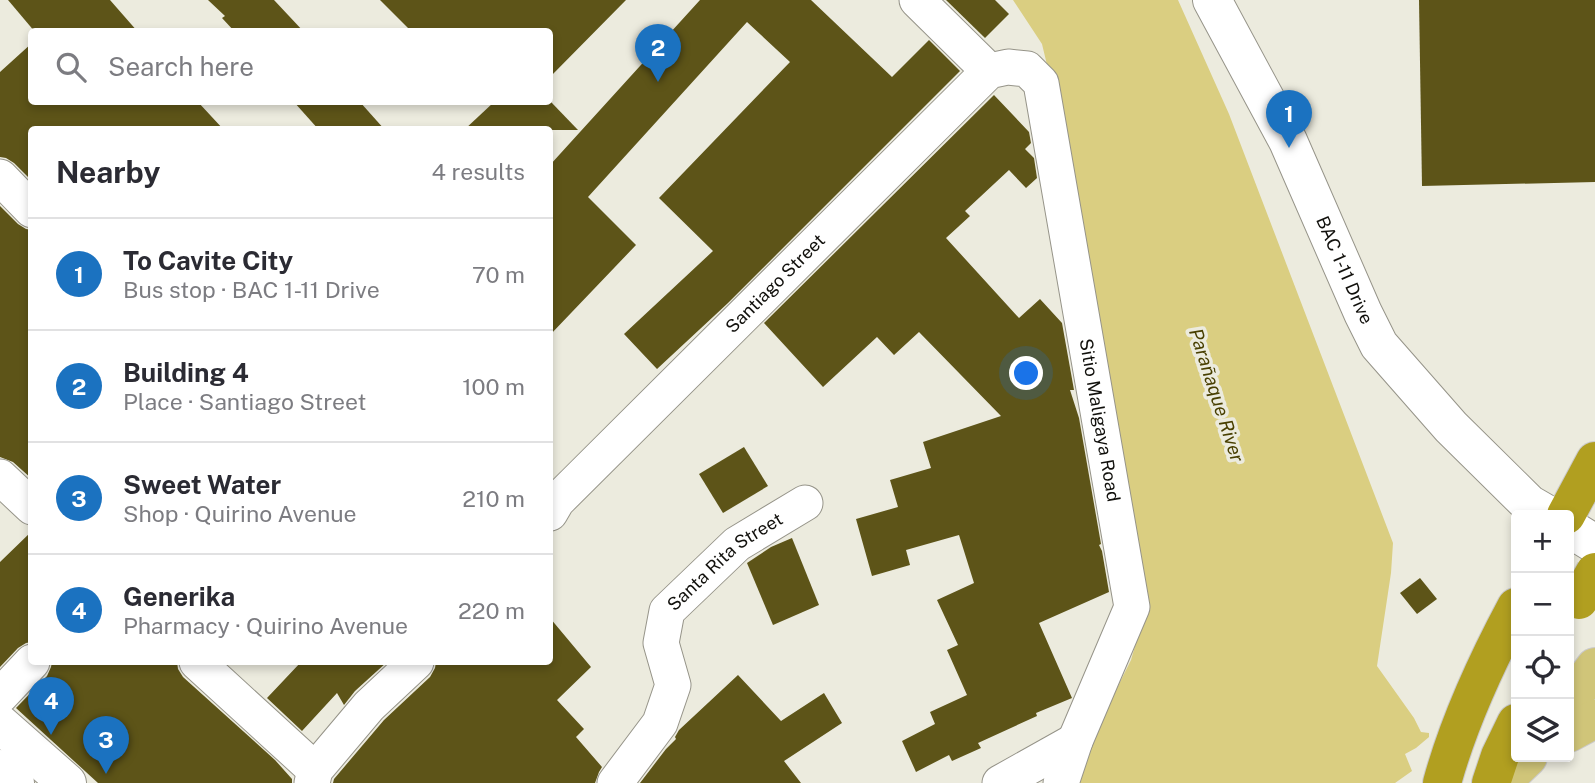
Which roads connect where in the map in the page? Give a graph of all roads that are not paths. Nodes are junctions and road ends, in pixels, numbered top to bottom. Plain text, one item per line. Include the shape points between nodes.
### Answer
1 (917, 0) edge
2 (1212, 0) edge
3 (999, 69) junction
4 (0, 177) edge
5 (28, 206) edge
6 (1595, 461) edge
7 (0, 478) edge
8 (28, 503) edge
9 (805, 503) dead end
10 (553, 508) edge
11 (1536, 510) edge
12 (1569, 510) edge
13 (1574, 531) edge
14 (1595, 544) edge
15 (1595, 572) edge
16 (1574, 582) edge
17 (1595, 605) edge
18 (1574, 611) edge
19 (1511, 617) edge
20 (30, 665) edge
21 (200, 665) edge
22 (413, 665) edge
23 (1595, 667) edge
24 (0, 696) edge
25 (1571, 699) edge
26 (1595, 719) edge
27 (0, 724) edge
28 (1574, 730) edge
29 (1511, 733) edge
30 (1074, 741) junction
31 (1523, 762) edge
32 (0, 769) edge
33 (313, 776) edge
34 (15, 783) edge
35 (67, 783) edge
36 (615, 783) edge
37 (1000, 783) edge
38 (1060, 783) edge
39 (1442, 783) edge
40 (1491, 783) edge
41 (1501, 783) edge

1 - 3 street, Sitio Maligaya Road
2 - 11 street, BAC 1-11 Drive via 1288,141 1379,345 1451,427
3 - 10 street, Santiago Street
3 - 30 street, Sitio Maligaya Road via 1027,69 1041,83 1132,607
4 - 5 street
6 - 12 highway
7 - 8 street
9 - 36 street, Santa Rita Street via 737,544 667,611 661,643 673,685 660,723
13 - 14 street
15 - 18 highway, bridge
16 - 17 street
19 - 39 highway via 1467,709
20 - 24 street
21 - 33 street
22 - 33 street via 369,706
23 - 25 main road
26 - 28 main road
27 - 35 street
29 - 40 highway
30 - 37 street
30 - 38 street, Sitio Maligaya Road
31 - 41 main road
32 - 34 street

